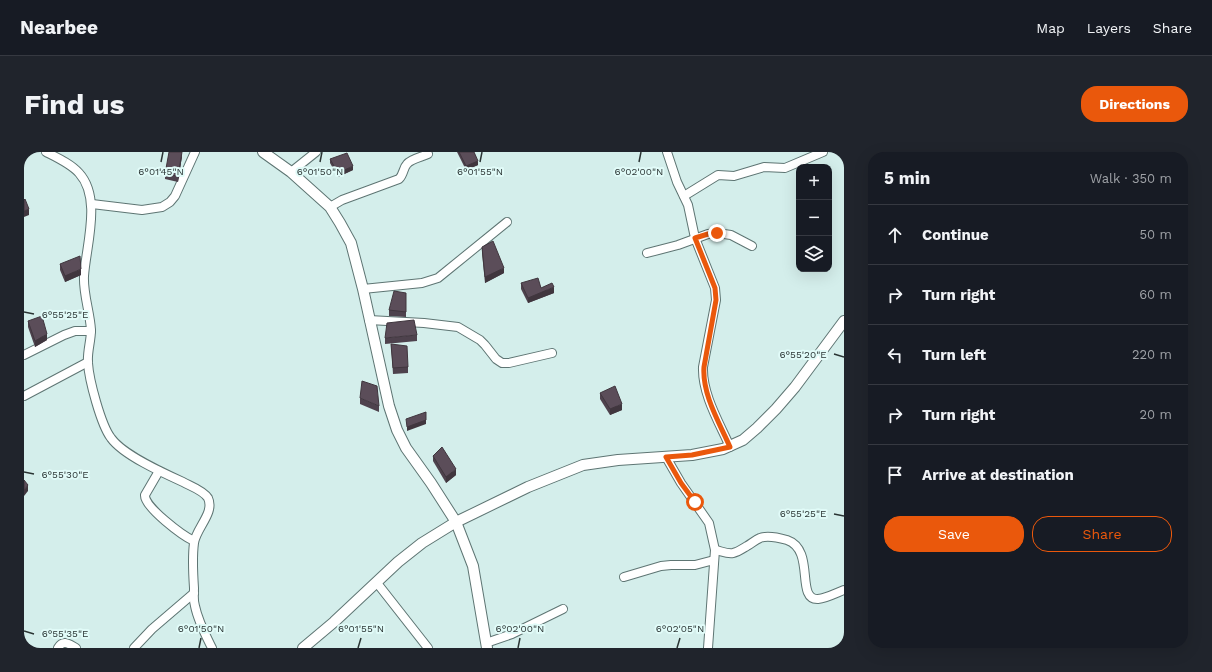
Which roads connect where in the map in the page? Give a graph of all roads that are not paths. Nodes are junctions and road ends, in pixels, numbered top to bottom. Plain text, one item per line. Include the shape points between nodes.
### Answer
1 (46, 152) edge
2 (195, 152) edge
3 (263, 152) edge
4 (316, 152) edge
5 (667, 152) edge
6 (823, 152) edge
7 (428, 154) dead end
8 (291, 172) junction
9 (684, 196) junction
10 (92, 204) junction
11 (330, 207) junction
12 (506, 222) dead end
13 (695, 238) junction
14 (752, 246) dead end
15 (647, 253) dead end
16 (363, 289) junction
17 (369, 320) junction
18 (844, 321) edge
19 (91, 331) junction
20 (552, 353) dead end
21 (24, 355) edge
22 (88, 362) junction
23 (24, 396) edge
24 (730, 447) junction
25 (666, 457) junction
26 (159, 471) junction
27 (456, 522) junction
28 (194, 541) junction
29 (715, 550) junction
30 (714, 560) junction
31 (624, 576) dead end
32 (376, 583) junction
33 (844, 590) edge
34 (194, 593) junction
35 (563, 609) dead end
36 (487, 645) edge
37 (58, 648) edge
38 (76, 648) edge
39 (134, 648) edge
40 (212, 648) edge
41 (302, 648) edge
42 (428, 648) edge
43 (708, 648) edge

1 - 10 street via 79,173 85,181
2 - 10 street via 175,196 162,207 142,210
3 - 8 street
4 - 8 street
5 - 9 street
6 - 9 street via 785,168 764,167 734,176 718,175
7 - 11 street via 409,162 399,179
8 - 11 street
9 - 13 street
10 - 19 street via 84,277
11 - 16 street via 351,243
12 - 16 street via 438,278 422,283
13 - 14 street via 717,233 731,235
13 - 15 street
13 - 24 street via 715,288 716,300 703,377 707,395
16 - 17 street
17 - 20 street via 458,327 480,340 502,363
17 - 27 street via 397,430 406,448
18 - 24 street via 776,409 743,440
19 - 21 street via 75,331
19 - 22 street
22 - 23 street
22 - 26 street via 104,426 111,438 126,452
24 - 25 street via 692,455
25 - 27 street via 583,465 528,487
25 - 29 street via 709,523
26 - 28 street via 145,495 146,500 167,522
26 - 28 street via 200,490 207,496 209,510
27 - 32 street via 422,543
27 - 36 street via 473,566
28 - 34 street
29 - 30 street
29 - 33 street via 738,552 764,537 787,540 793,543 803,557 807,592 811,598 823,598
30 - 31 street via 695,565 670,564
30 - 43 street
32 - 41 street
32 - 42 street
34 - 39 street
34 - 40 street via 194,604 199,620
35 - 36 street
37 - 38 street via 63,642

